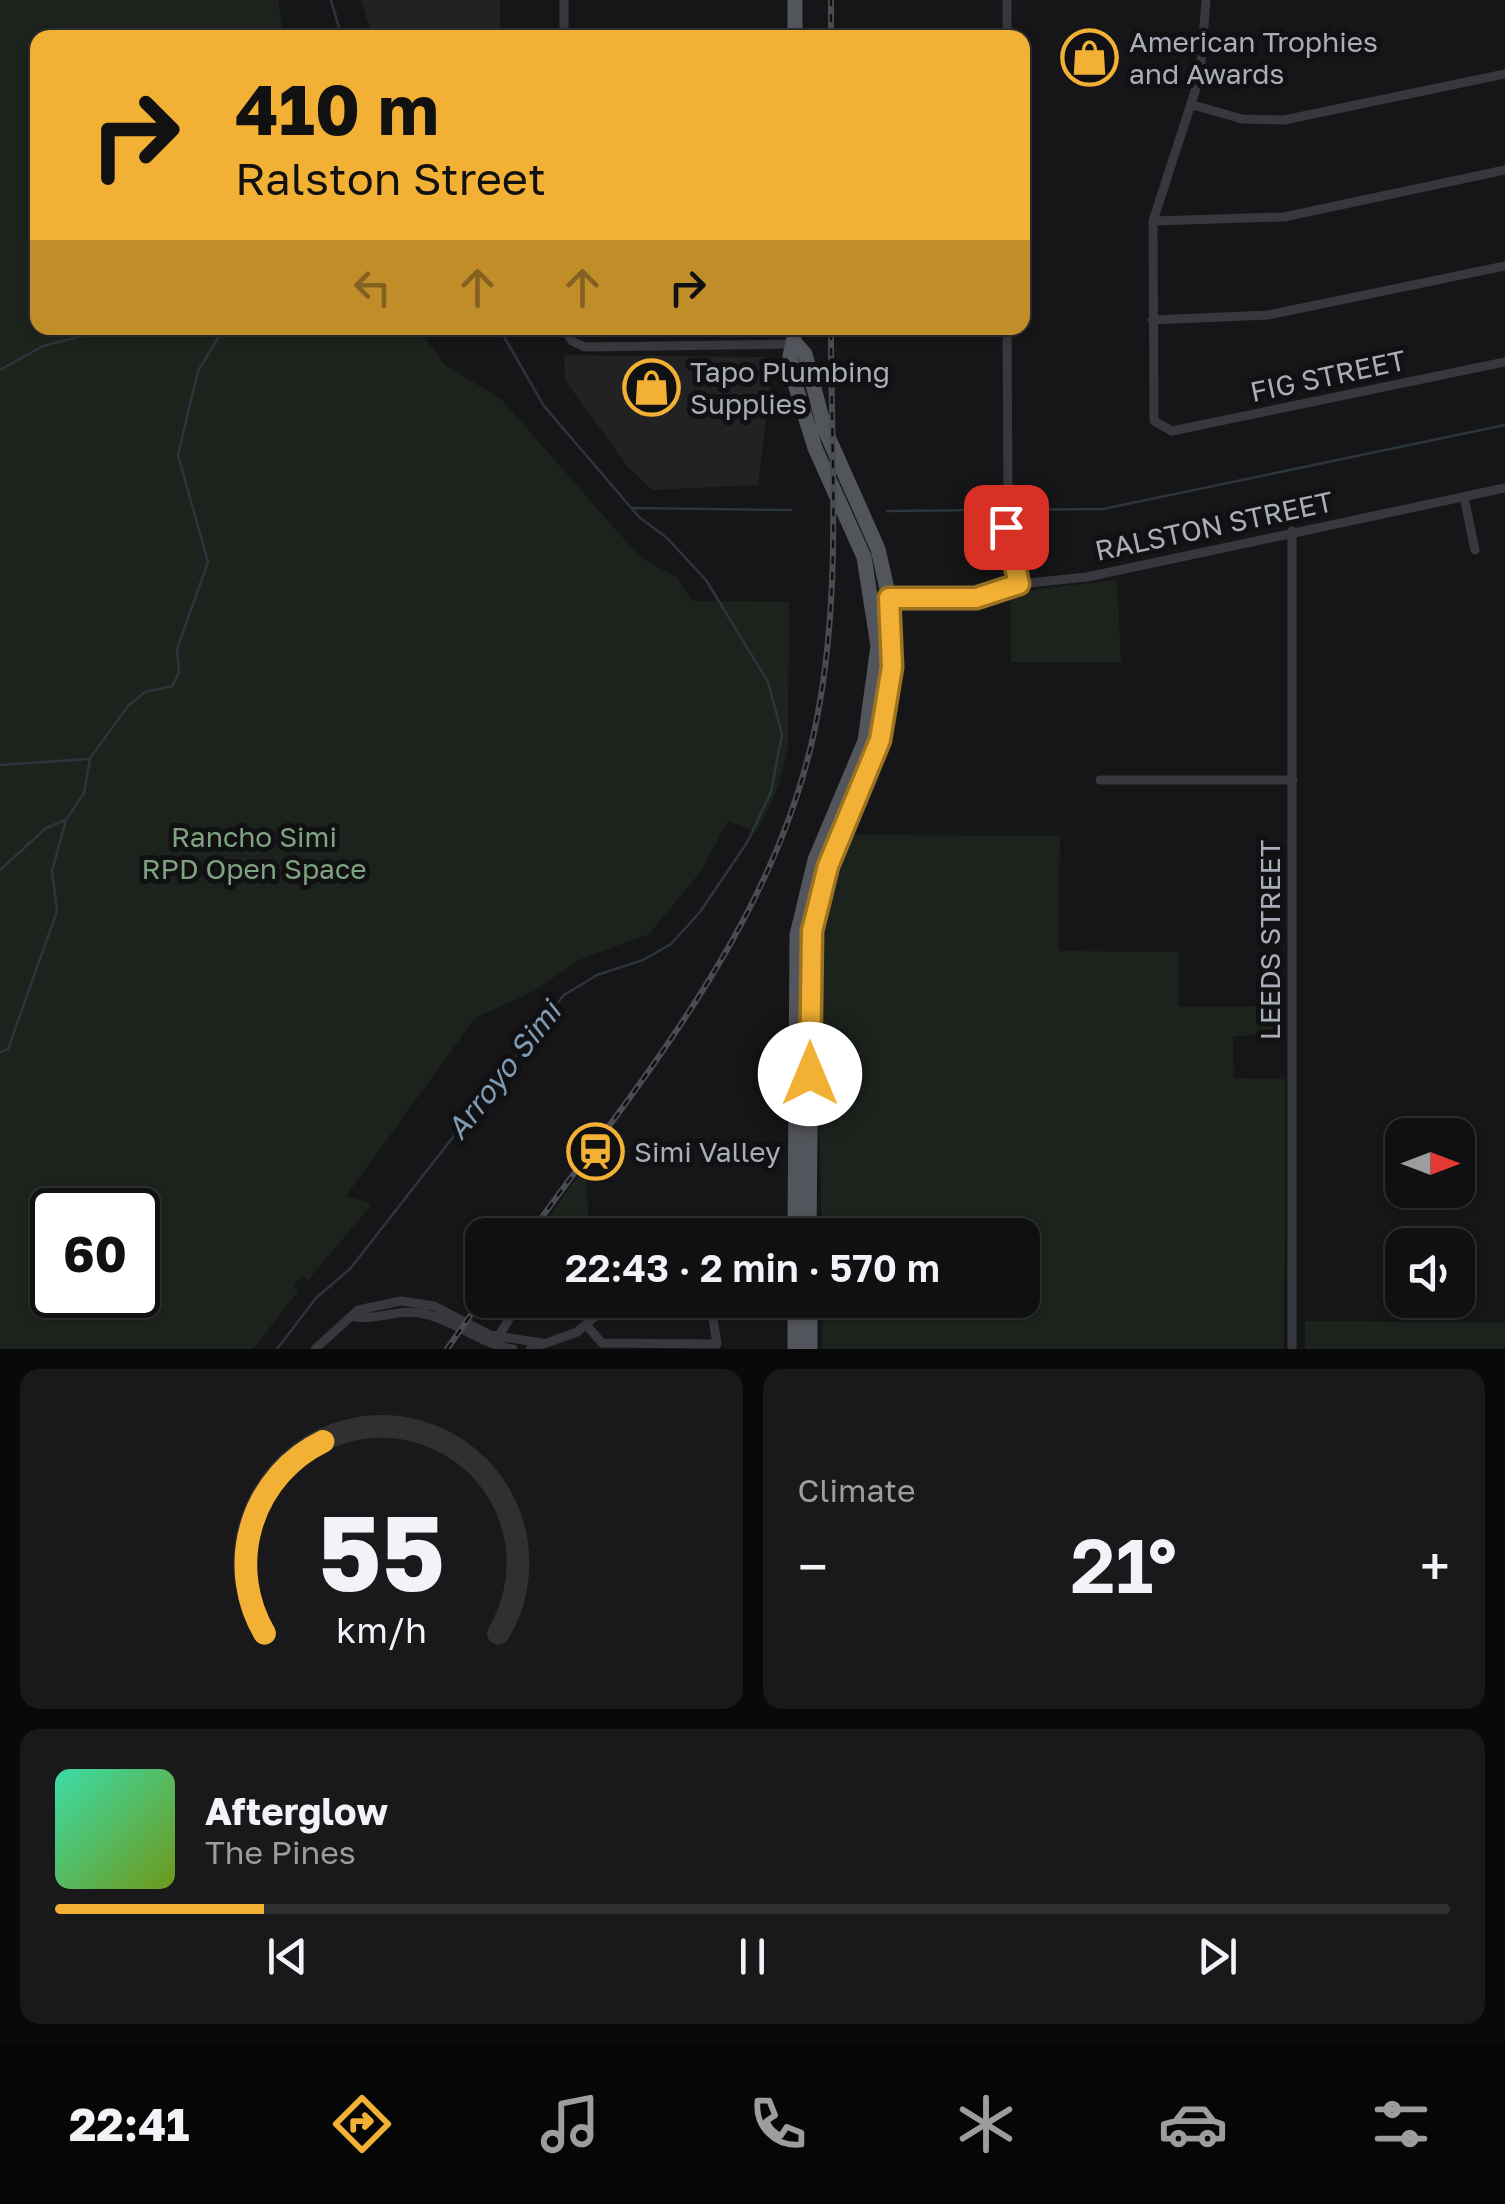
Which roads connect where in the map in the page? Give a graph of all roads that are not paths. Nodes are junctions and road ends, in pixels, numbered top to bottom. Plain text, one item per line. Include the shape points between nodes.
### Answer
1 (564, 0) edge
2 (795, 0) edge
3 (1006, 0) edge
4 (1206, 0) edge
5 (564, 30) edge
6 (795, 30) edge
7 (1007, 30) edge
8 (1505, 74) edge
9 (1193, 105) junction
10 (1505, 170) edge
11 (1153, 220) junction
12 (1505, 266) edge
13 (1152, 320) junction
14 (568, 335) edge
15 (1008, 335) edge
16 (796, 336) edge
17 (1505, 362) edge
18 (1505, 488) edge
19 (1008, 496) dead end
20 (1464, 497) junction
21 (1006, 527) dead end
22 (1292, 531) junction
23 (1474, 550) dead end
24 (1019, 584) junction
25 (881, 599) junction
26 (1100, 780) dead end
27 (1293, 780) junction
28 (802, 1218) edge
29 (355, 1317) junction
30 (509, 1318) edge
31 (595, 1318) edge
32 (713, 1318) edge
33 (795, 1318) edge
34 (810, 1318) edge
35 (587, 1326) junction
36 (498, 1337) junction
37 (542, 1344) junction
38 (315, 1349) edge
39 (513, 1349) edge
40 (530, 1349) edge
41 (795, 1349) edge
42 (810, 1349) edge
43 (1292, 1349) edge

1 - 5 street
2 - 6 main road
3 - 7 street
4 - 9 street
8 - 9 street via 1284,120
9 - 11 street
10 - 11 street via 1284,217
11 - 13 street
12 - 13 street via 1268,315
13 - 17 street, FIG STREET via 1152,415 1172,432
14 - 16 street via 584,347 768,348
15 - 19 street
16 - 25 main road via 790,356 802,410
18 - 20 street, RALSTON STREET
20 - 22 street, RALSTON STREET
20 - 23 street
21 - 24 street
22 - 24 street, RALSTON STREET via 1087,577
22 - 27 street, LEEDS STREET
24 - 25 street, RALSTON STREET via 976,598
25 - 28 main road via 870,719 815,860 796,935
26 - 27 street
27 - 43 street, LEEDS STREET
29 - 36 street via 376,1304 425,1304
29 - 38 street
29 - 39 street via 413,1311
30 - 36 street
31 - 35 street
32 - 35 street via 717,1344 602,1344
33 - 41 main road
34 - 42 main road
35 - 37 street
36 - 37 street
37 - 40 street

